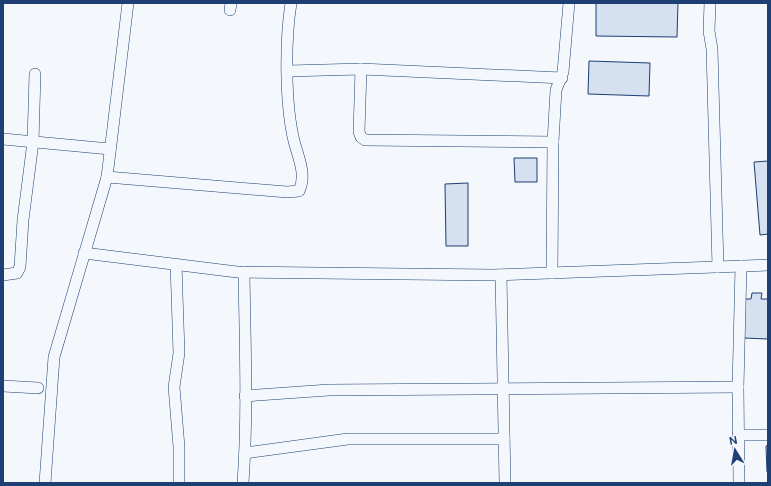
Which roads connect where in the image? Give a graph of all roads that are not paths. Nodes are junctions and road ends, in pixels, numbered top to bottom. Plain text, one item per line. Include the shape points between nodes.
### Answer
1 (128, 3) edge
2 (291, 3) edge
3 (569, 3) edge
4 (710, 3) edge
5 (361, 69) junction
6 (288, 71) junction
7 (35, 74) dead end
8 (562, 78) junction
9 (3, 139) edge
10 (33, 142) junction
11 (553, 142) junction
12 (110, 149) junction
13 (107, 177) junction
14 (84, 253) junction
15 (176, 264) junction
16 (768, 265) edge
17 (740, 266) junction
18 (718, 267) junction
19 (244, 272) junction
20 (552, 273) junction
21 (3, 275) edge
22 (501, 275) junction
23 (3, 386) edge
24 (738, 387) junction
25 (38, 388) dead end
26 (503, 389) junction
27 (245, 396) junction
28 (738, 435) junction
29 (768, 435) edge
30 (504, 439) junction
31 (245, 453) junction
32 (45, 483) edge
33 (179, 483) edge
34 (243, 483) edge
35 (505, 483) edge
36 (738, 483) edge

1 - 12 street
2 - 6 street
3 - 8 street
4 - 18 street
5 - 6 street
5 - 8 street
5 - 11 street via 359,132 365,140
6 - 13 street via 293,138 302,173 299,191
7 - 10 street
8 - 11 street via 556,90
9 - 10 street
10 - 12 street
10 - 21 street via 20,267 17,273
11 - 20 street
12 - 13 street
13 - 14 street
14 - 15 street
14 - 32 street via 54,357
15 - 19 street
15 - 33 street via 179,353 174,387
16 - 17 street
17 - 18 street
17 - 24 street
18 - 20 street
19 - 22 street
19 - 27 street
20 - 22 street
22 - 26 street
23 - 25 street
24 - 26 street
24 - 28 street
26 - 27 street via 329,390
26 - 30 street
27 - 31 street
28 - 29 street
28 - 36 street
30 - 31 street via 348,439
30 - 35 street
31 - 34 street

